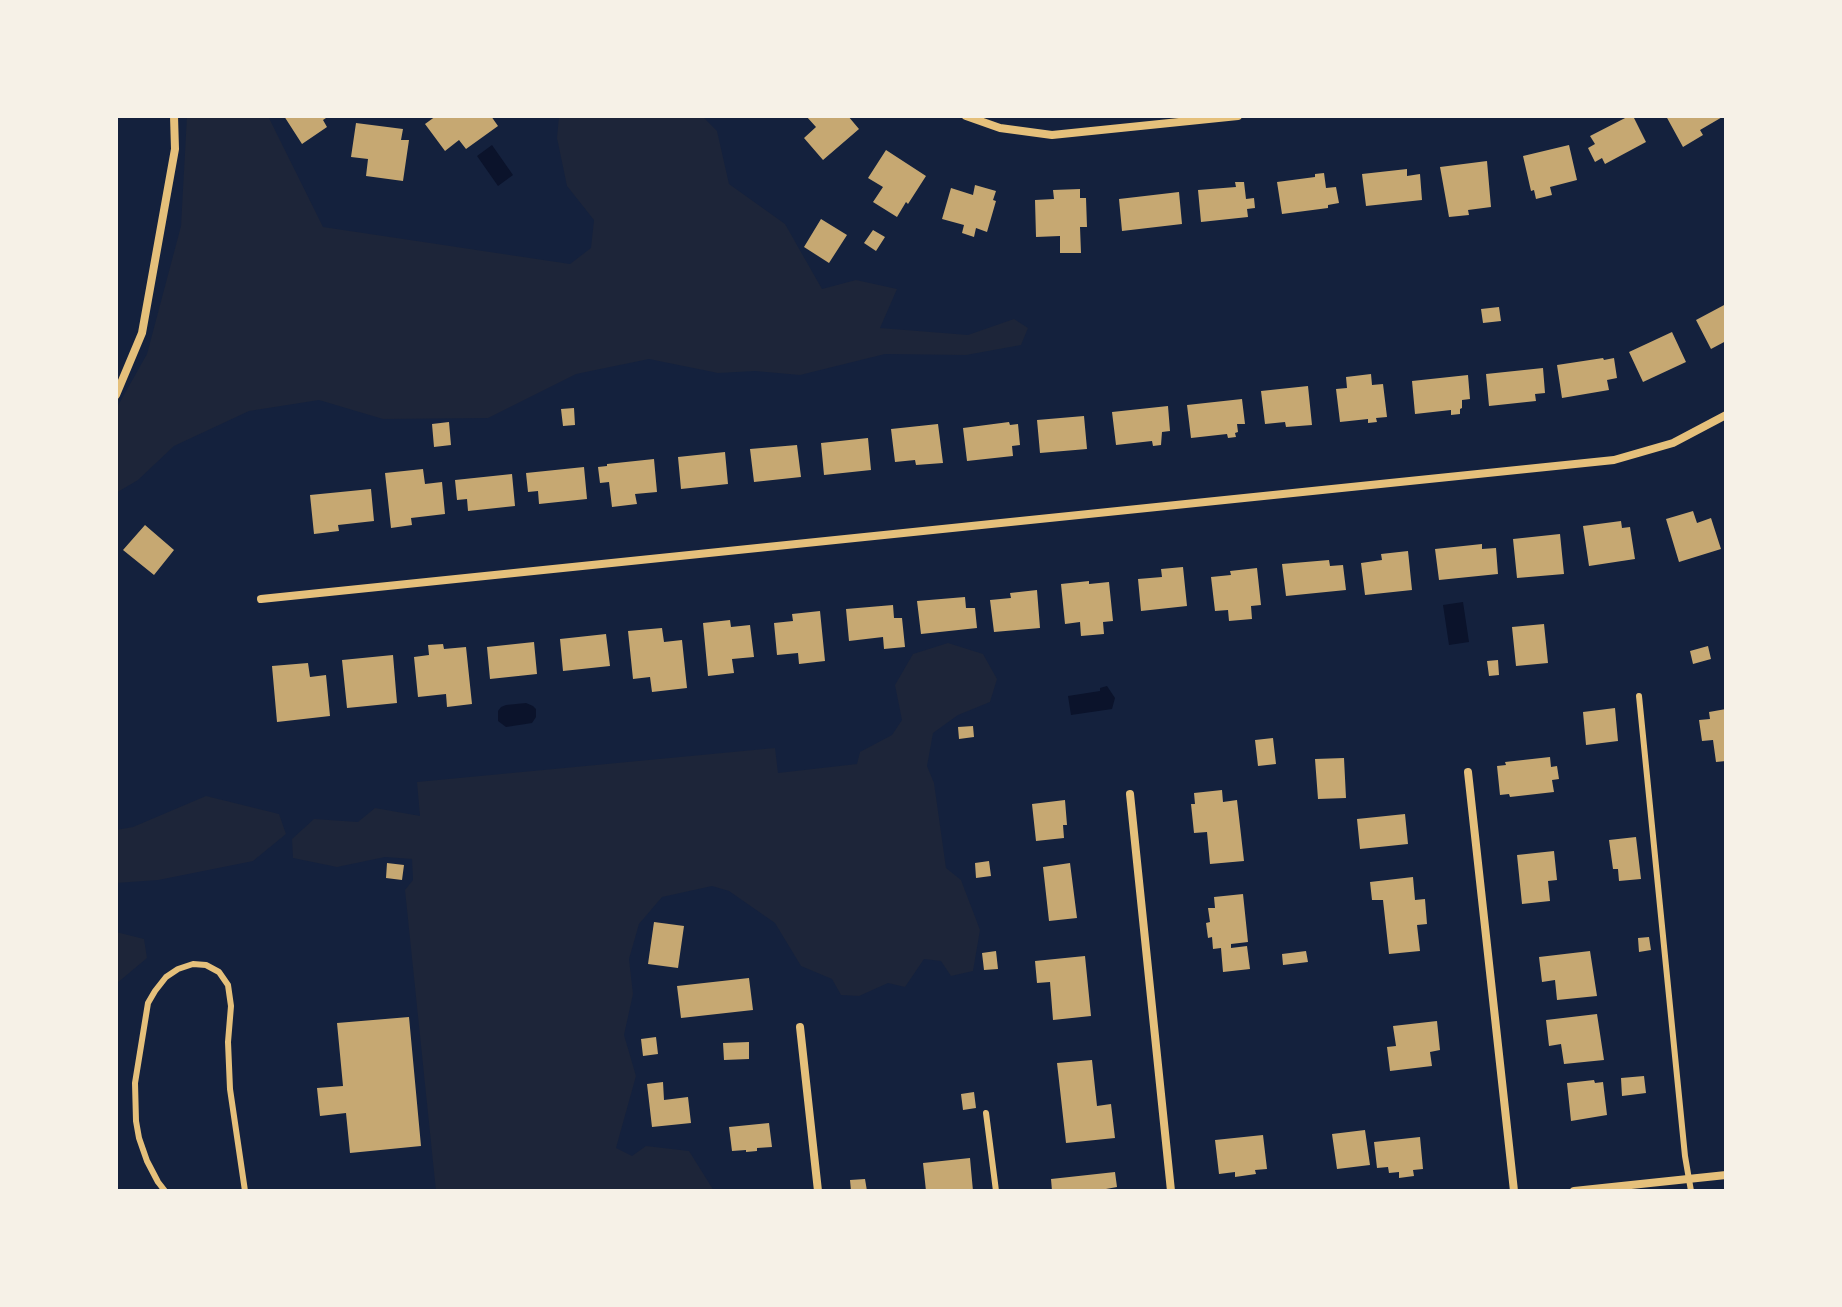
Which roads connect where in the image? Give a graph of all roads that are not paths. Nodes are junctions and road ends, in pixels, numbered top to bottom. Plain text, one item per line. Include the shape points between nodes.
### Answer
1 (174, 116) edge
2 (966, 116) edge
3 (1238, 116) edge
4 (116, 395) edge
5 (1726, 415) edge
6 (261, 599) dead end
7 (1639, 696) dead end
8 (1468, 772) dead end
9 (1130, 794) dead end
10 (800, 1027) dead end
11 (986, 1113) dead end
12 (1726, 1175) edge
13 (1689, 1179) junction
14 (165, 1191) edge
15 (245, 1191) edge
16 (818, 1191) edge
17 (996, 1191) edge
18 (1171, 1191) edge
19 (1514, 1191) edge
20 (1574, 1191) edge
21 (1691, 1191) edge

1 - 4 street via 175,149 142,333
2 - 3 street via 1000,128 1052,135
5 - 6 street via 1673,443 1614,460
7 - 13 lane
8 - 19 street
9 - 18 street
10 - 16 street
11 - 17 lane
12 - 13 street
13 - 20 street
13 - 21 lane
14 - 15 lane via 139,1138 135,1083 148,1003 166,977 193,964 219,972 228,985 230,1089

